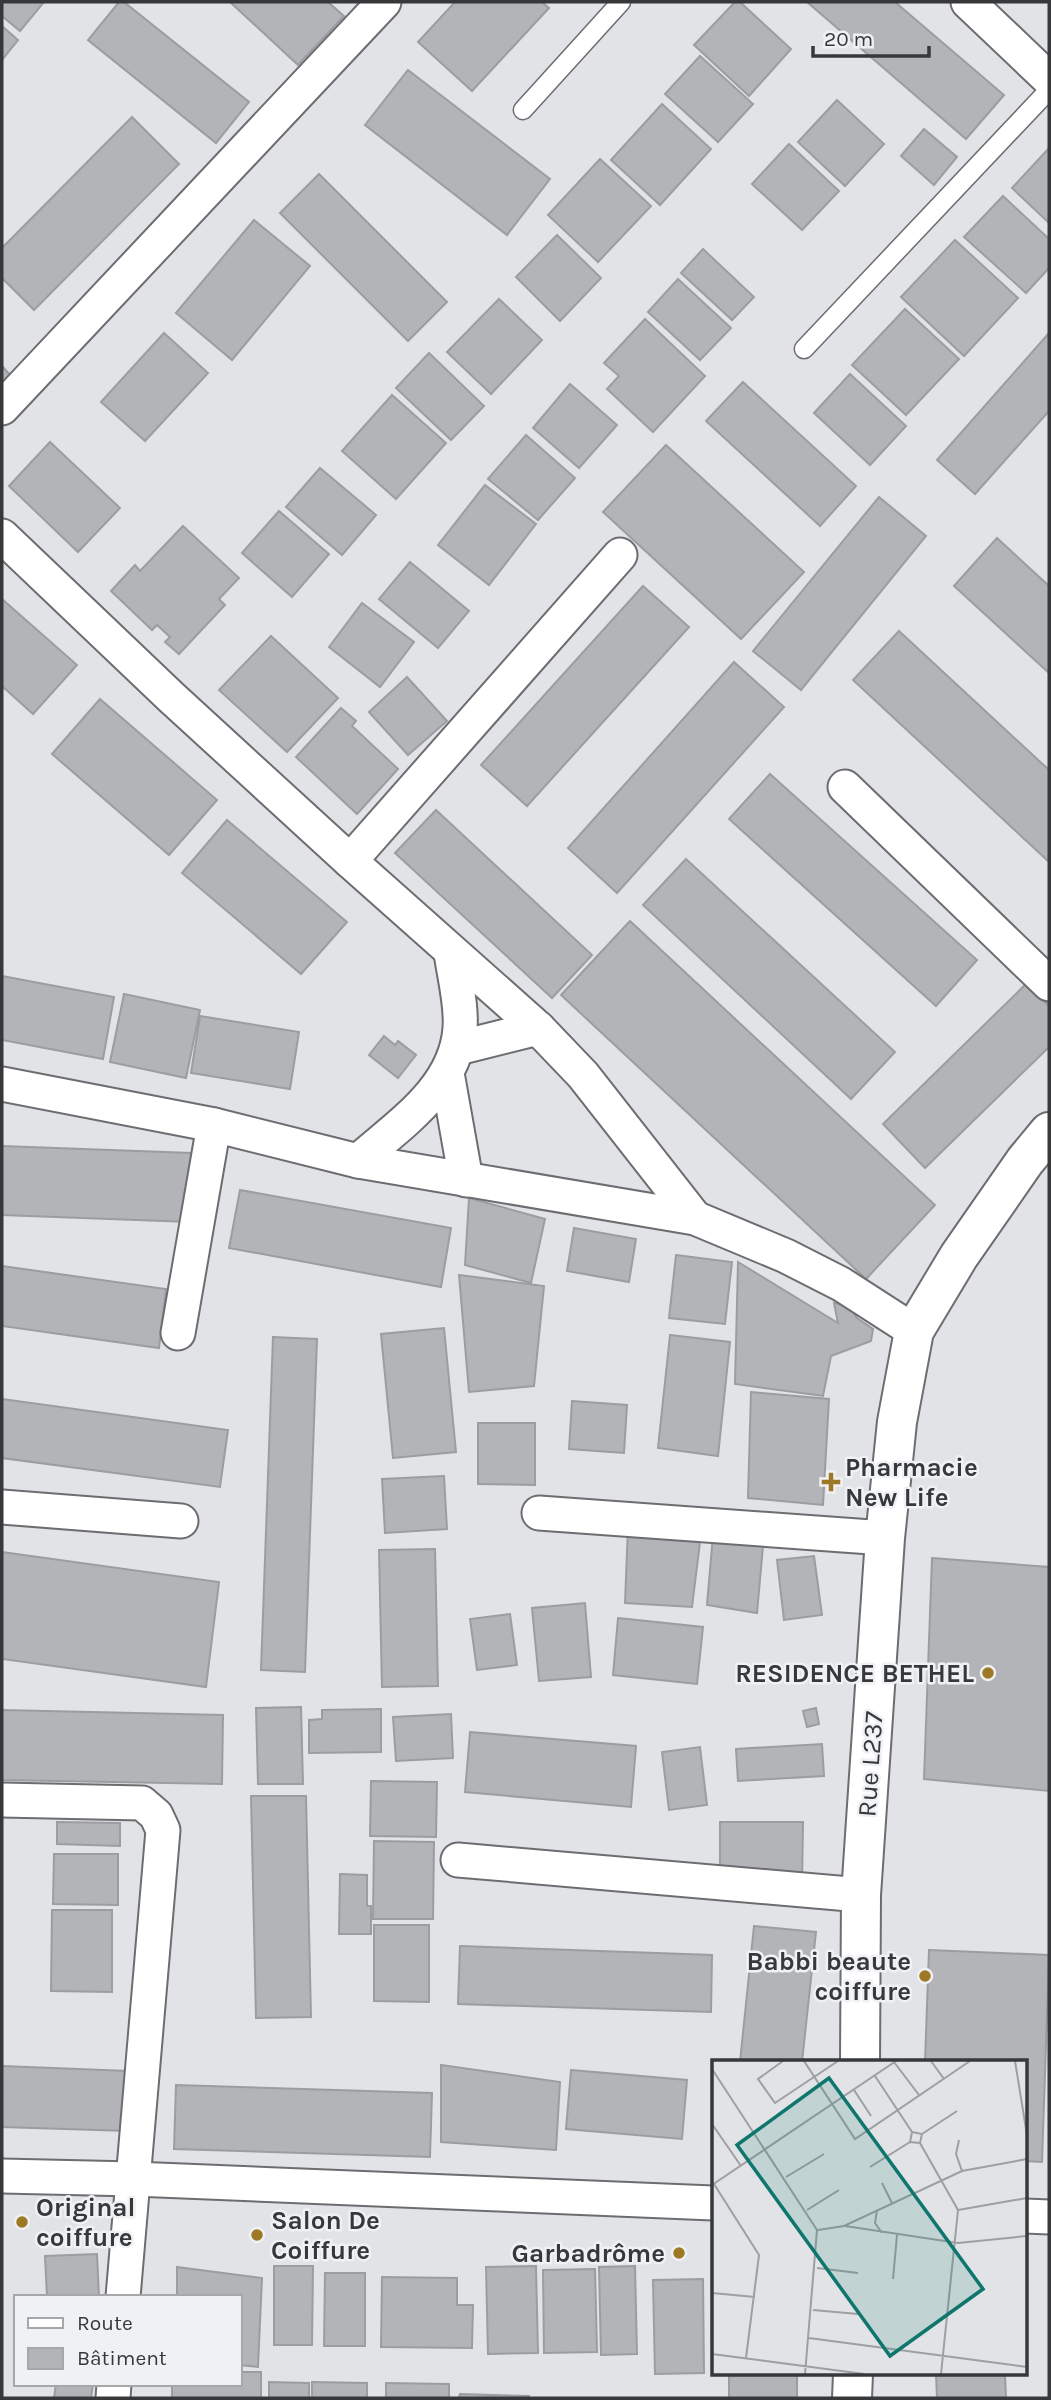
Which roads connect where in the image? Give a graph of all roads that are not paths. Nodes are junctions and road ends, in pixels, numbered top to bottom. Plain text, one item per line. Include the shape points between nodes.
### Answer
1 (384, 2) edge
2 (621, 2) edge
3 (968, 2) edge
4 (1049, 79) edge
5 (1049, 90) edge
6 (523, 110) dead end
7 (804, 349) dead end
8 (2, 408) edge
9 (2, 536) edge
10 (620, 555) dead end
11 (845, 787) dead end
12 (350, 861) junction
13 (451, 953) junction
14 (1049, 984) edge
15 (538, 1028) junction
16 (453, 1060) junction
17 (2, 1084) edge
18 (214, 1125) junction
19 (1049, 1132) edge
20 (358, 1161) junction
21 (466, 1181) junction
22 (695, 1219) junction
23 (914, 1331) junction
24 (178, 1333) dead end
25 (2, 1507) edge
26 (539, 1513) dead end
27 (181, 1521) dead end
28 (886, 1538) junction
29 (2, 1800) edge
30 (458, 1860) dead end
31 (860, 1895) junction
32 (860, 2060) edge
33 (2, 2176) edge
34 (134, 2179) junction
35 (712, 2203) edge
36 (1026, 2216) edge
37 (1049, 2217) edge
38 (122, 2295) edge
39 (853, 2376) edge
40 (852, 2398) edge

1 - 8 street
2 - 6 lane
3 - 4 street
5 - 7 lane
9 - 12 street
10 - 12 street
11 - 14 street
12 - 13 street
13 - 15 street
13 - 16 street via 460,1024
15 - 16 street
15 - 22 street via 583,1075
16 - 20 street via 429,1097
16 - 21 street
17 - 18 street
18 - 20 street
18 - 24 street
19 - 23 street, Rue L237 via 959,1256
20 - 21 street
21 - 22 street
22 - 23 street via 841,1284
23 - 28 street, Rue L237 via 897,1422
25 - 27 street
26 - 28 street
28 - 31 street, Rue L237
29 - 34 street via 142,1803 163,1829
30 - 31 street
31 - 32 street, Rue L237
33 - 34 street
34 - 35 street
34 - 38 street
36 - 37 street
39 - 40 street

